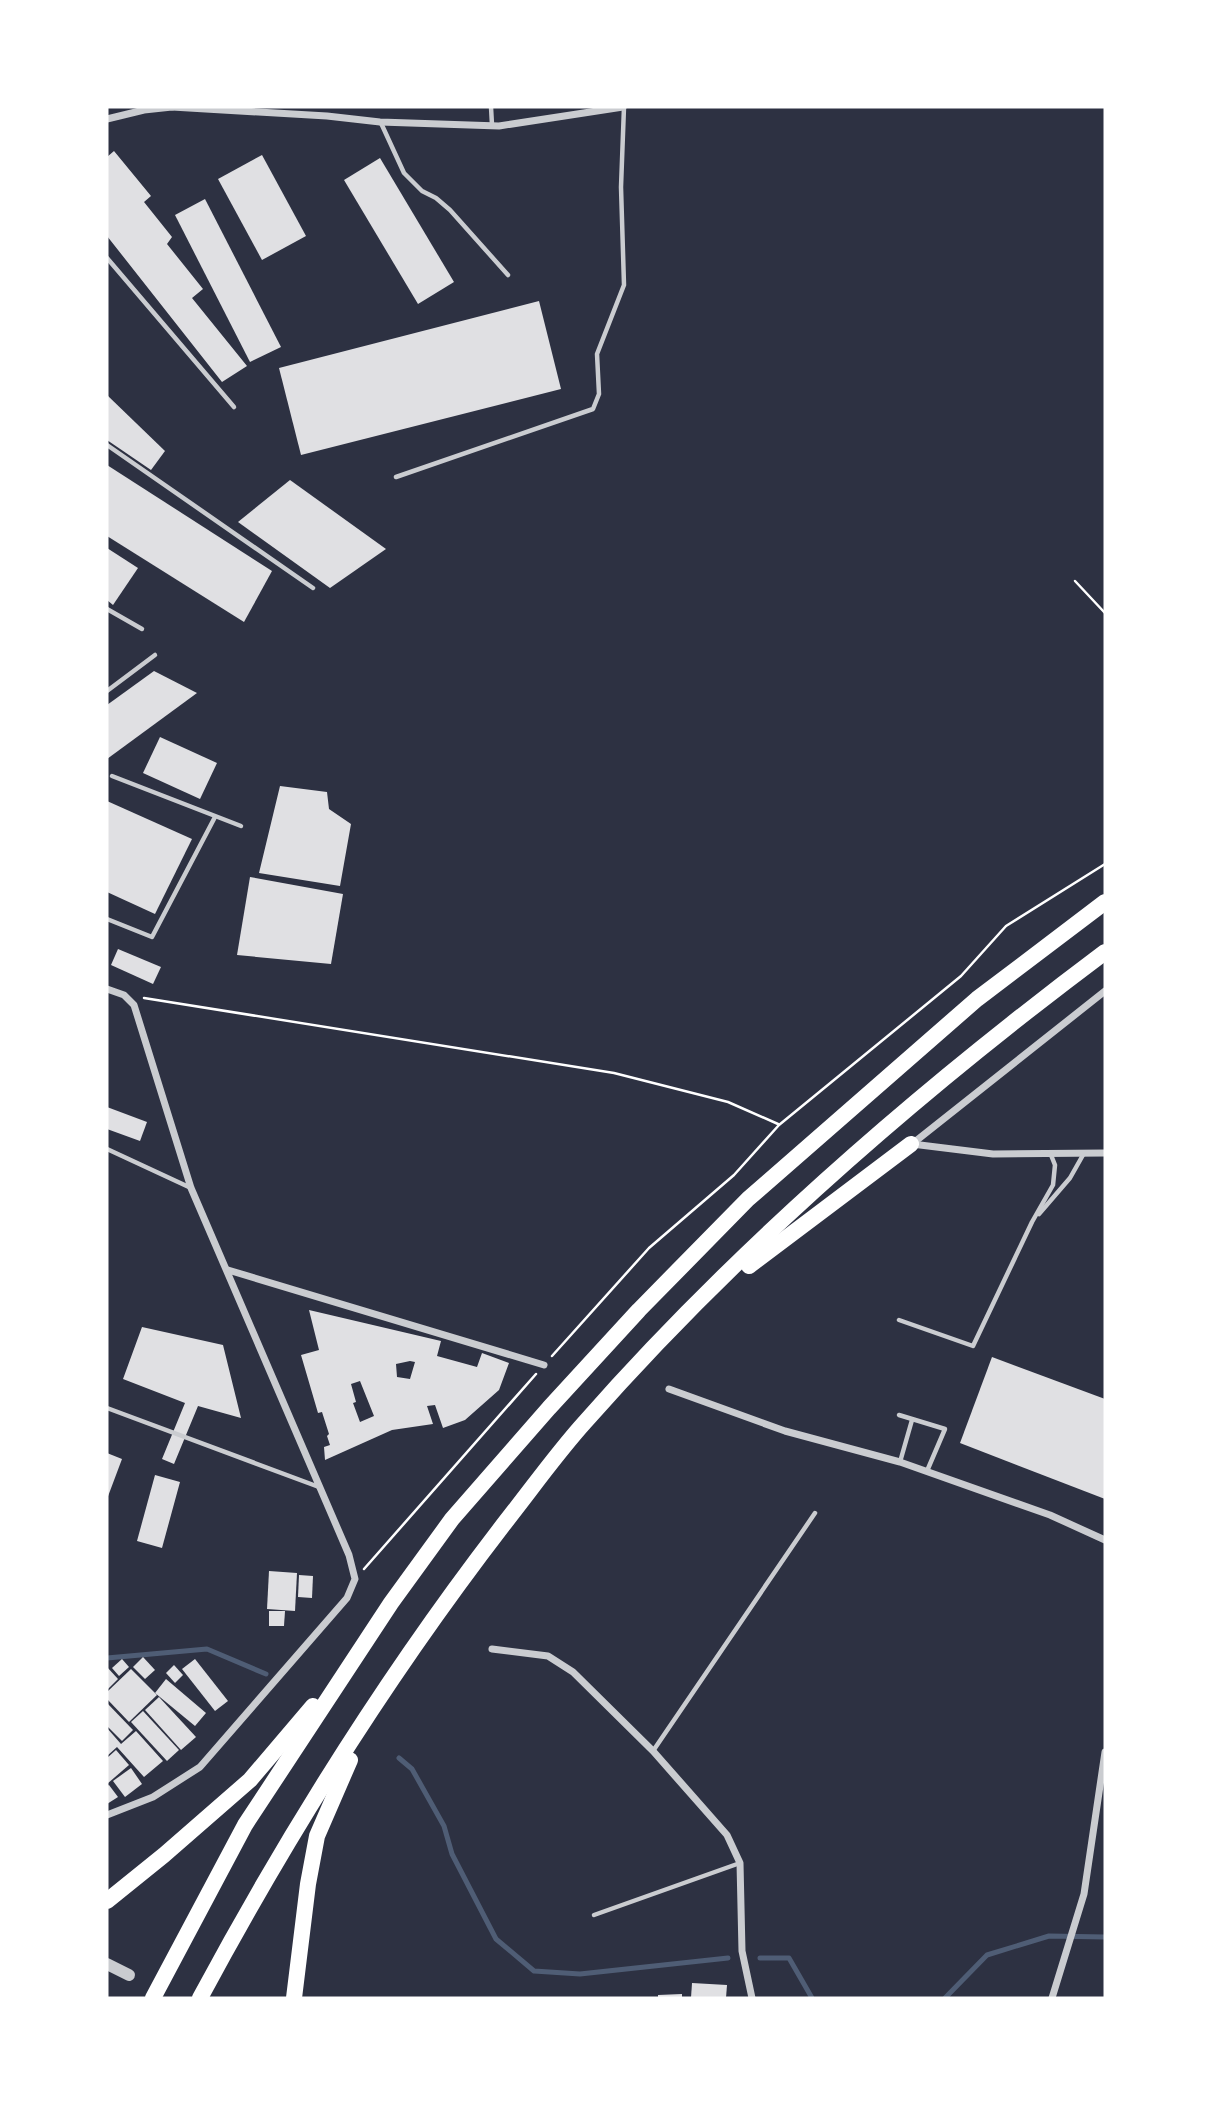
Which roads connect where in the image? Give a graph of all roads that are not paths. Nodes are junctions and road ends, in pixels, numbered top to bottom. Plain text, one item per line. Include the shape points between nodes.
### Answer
1 (172, 107) edge
2 (327, 107) edge
3 (491, 107) edge
4 (624, 107) edge
5 (143, 108) edge
6 (327, 116) junction
7 (107, 119) edge
8 (380, 122) junction
9 (492, 125) junction
10 (107, 258) edge
11 (508, 275) dead end
12 (234, 407) dead end
13 (107, 446) edge
14 (396, 477) dead end
15 (313, 588) dead end
16 (107, 609) edge
17 (142, 629) dead end
18 (155, 655) dead end
19 (107, 691) edge
20 (111, 776) dead end
21 (215, 817) junction
22 (241, 826) dead end
23 (1105, 902) edge
24 (107, 919) edge
25 (1105, 952) edge
26 (107, 989) edge
27 (1105, 991) edge
28 (911, 1144) junction
29 (107, 1149) edge
30 (1105, 1153) edge
31 (1051, 1155) junction
32 (1083, 1155) junction
33 (191, 1188) junction
34 (1032, 1223) junction
35 (228, 1270) junction
36 (686, 1314) junction
37 (899, 1320) dead end
38 (544, 1365) road end
39 (668, 1389) dead end
40 (107, 1408) edge
41 (899, 1415) dead end
42 (912, 1420) junction
43 (900, 1462) junction
44 (927, 1472) junction
45 (321, 1488) junction
46 (815, 1513) dead end
47 (1105, 1540) edge
48 (370, 1636) junction
49 (492, 1649) dead end
50 (391, 1680) junction
51 (653, 1751) junction
52 (1105, 1752) edge
53 (1104, 1778) edge
54 (107, 1815) edge
55 (740, 1863) junction
56 (107, 1901) edge
57 (594, 1914) dead end
58 (107, 1964) edge
59 (129, 1975) dead end
60 (153, 1998) edge
61 (200, 1998) edge
62 (295, 1998) edge
63 (752, 1998) edge
64 (1052, 1998) edge

1 - 5 street
1 - 6 street
2 - 6 lane
3 - 9 lane
4 - 9 street
4 - 14 lane via 624,285 597,354 599,394 593,409
5 - 7 street
6 - 8 street
8 - 9 street
8 - 11 lane via 404,173 450,210
10 - 12 lane
13 - 15 lane
16 - 17 lane
18 - 19 lane
20 - 21 lane
21 - 22 lane
21 - 24 lane via 152,937
23 - 48 highway via 977,999 748,1199 549,1408 453,1520
25 - 36 highway via 922,1096
26 - 33 street via 124,995 134,1005
27 - 28 street
28 - 31 street via 993,1154
28 - 36 highway
29 - 33 lane
30 - 32 street
31 - 32 street
31 - 34 lane via 1053,1185
32 - 34 lane
33 - 35 street
34 - 37 lane via 973,1346
35 - 38 street
35 - 45 street
36 - 50 highway via 576,1433 467,1572
39 - 43 street via 785,1431
40 - 45 lane
41 - 42 lane
42 - 43 lane
42 - 44 lane via 945,1429
43 - 44 street
44 - 47 street via 1051,1515
45 - 54 street via 355,1579 347,1598 200,1767 153,1797
46 - 51 lane
48 - 56 highway via 250,1780
48 - 60 highway via 245,1825
49 - 51 street via 548,1656 573,1672
50 - 61 highway via 276,1864
50 - 62 highway via 317,1836
51 - 55 street via 727,1835
52 - 53 street
53 - 64 street via 1084,1894
55 - 57 lane
55 - 63 street via 742,1951
58 - 59 street

